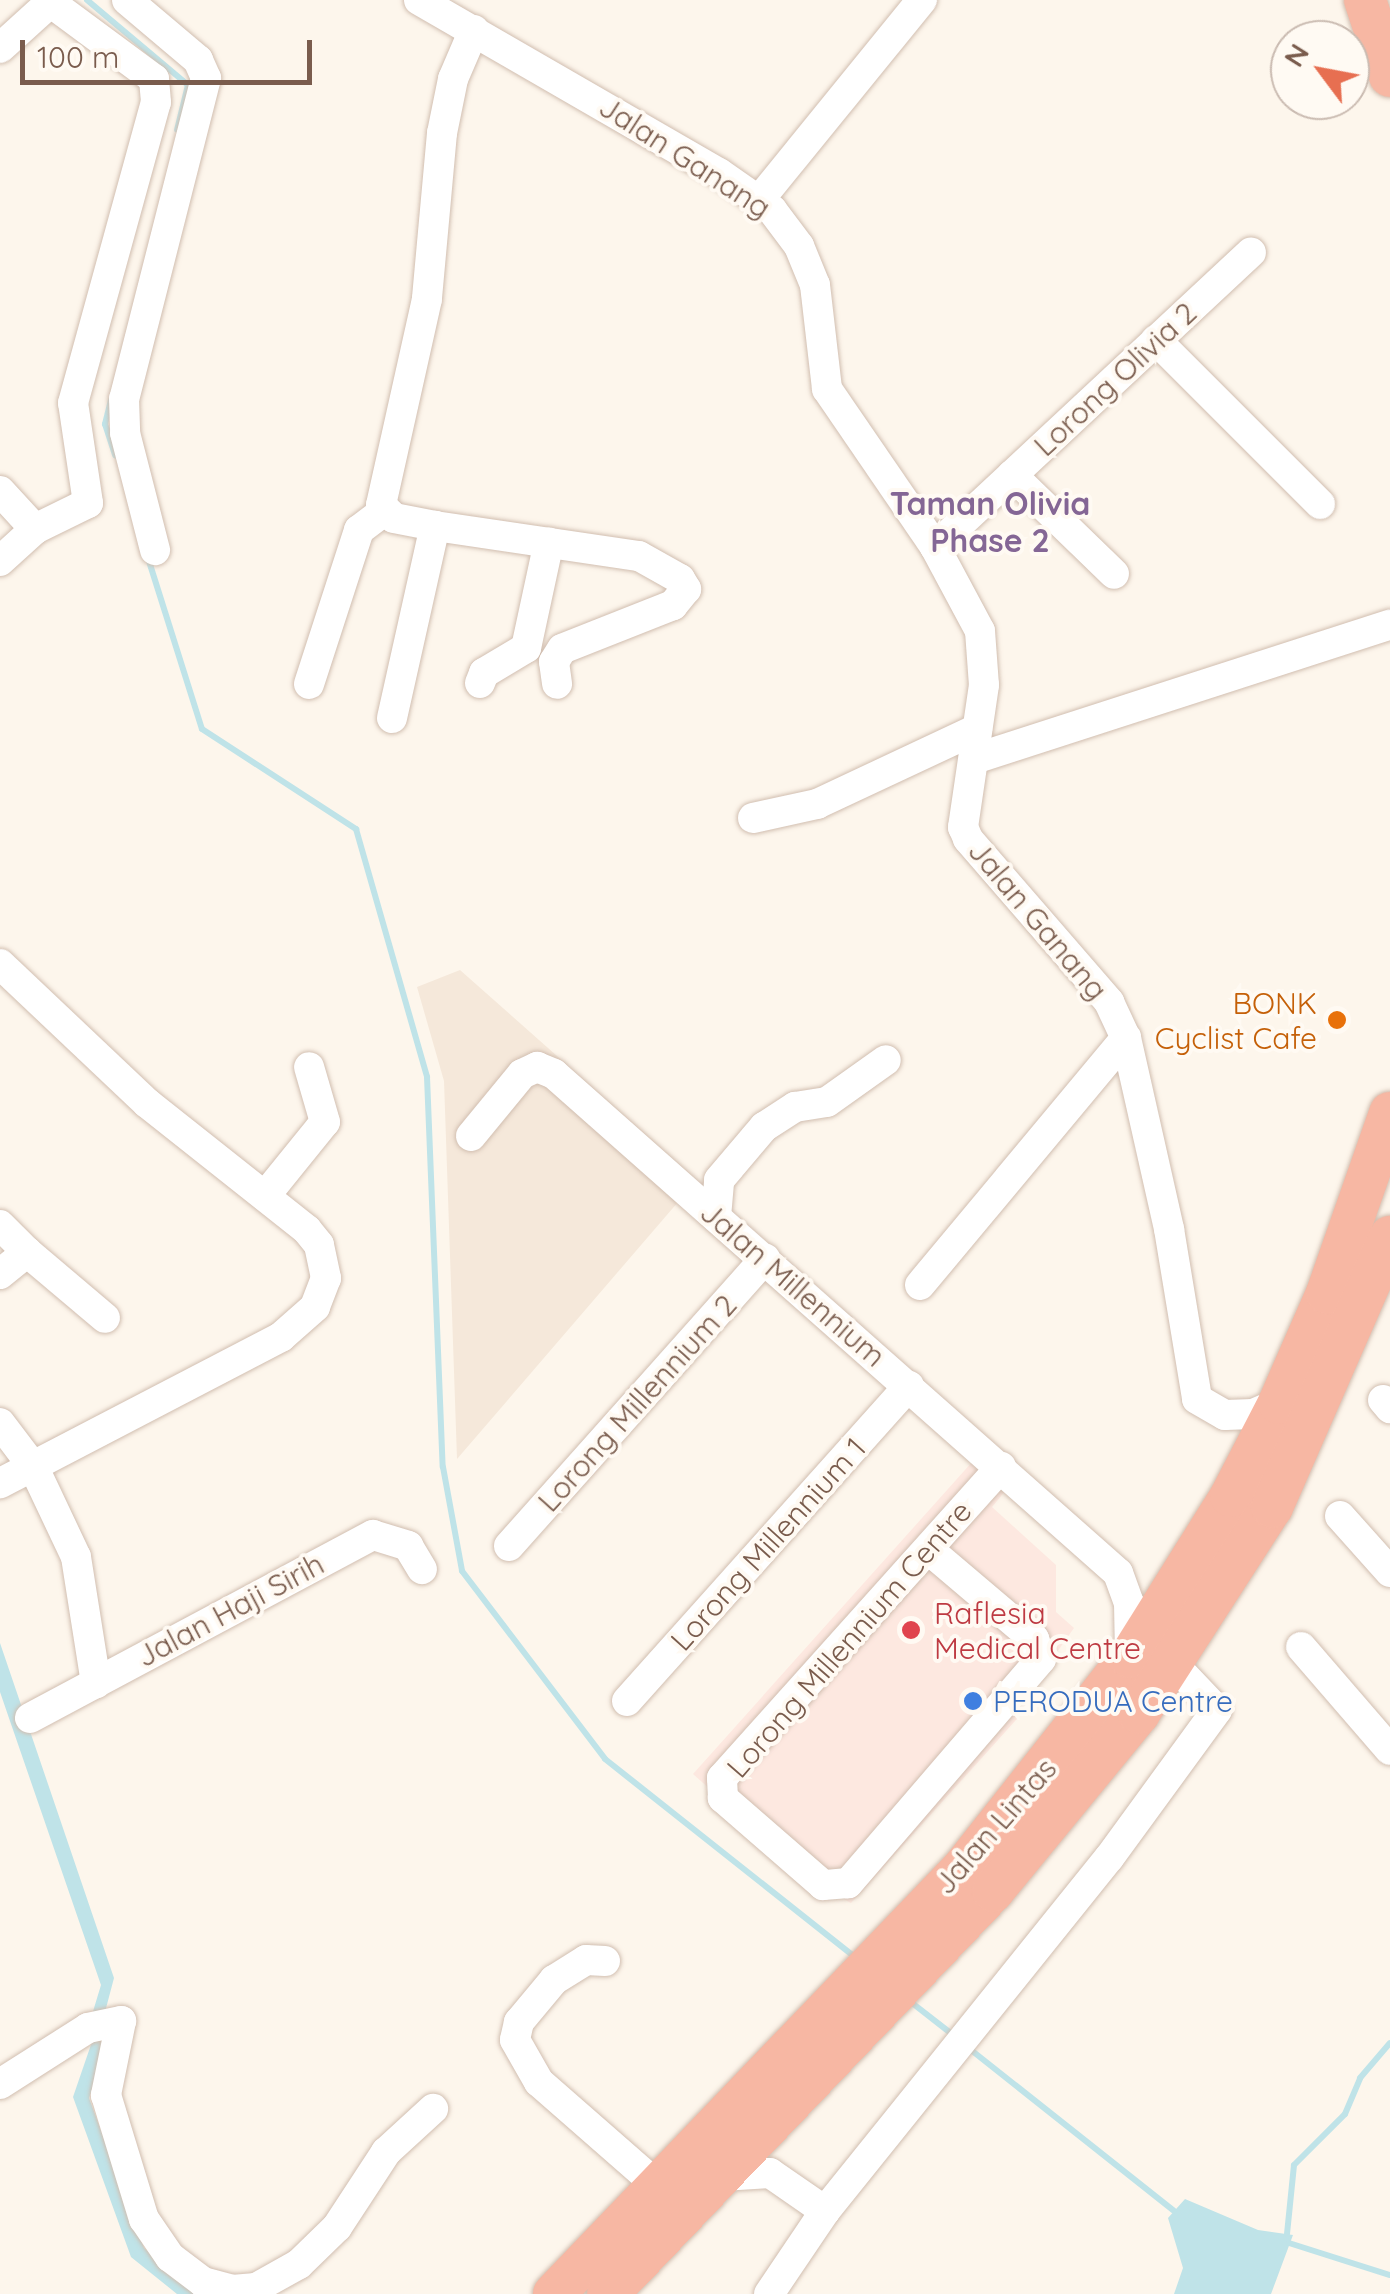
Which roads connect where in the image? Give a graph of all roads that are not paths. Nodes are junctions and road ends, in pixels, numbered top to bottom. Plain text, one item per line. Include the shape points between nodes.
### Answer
1 (127, 0) edge
2 (419, 0) edge
3 (1366, 0) edge
4 (52, 1) edge
5 (919, 1) edge
6 (474, 30) junction
7 (0, 48) edge
8 (1390, 76) edge
9 (760, 200) junction
10 (1250, 252) dead end
11 (1156, 340) junction
12 (1012, 476) junction
13 (0, 491) edge
14 (1320, 504) dead end
15 (384, 511) junction
16 (435, 526) junction
17 (35, 530) junction
18 (549, 542) junction
19 (935, 546) junction
20 (155, 550) dead end
21 (0, 561) edge
22 (1114, 574) dead end
23 (1390, 625) edge
24 (309, 684) dead end
25 (480, 684) dead end
26 (557, 684) dead end
27 (392, 718) dead end
28 (976, 744) junction
29 (753, 818) dead end
30 (0, 964) edge
31 (1126, 1038) junction
32 (886, 1060) dead end
33 (309, 1067) dead end
34 (1390, 1112) edge
35 (471, 1136) dead end
36 (265, 1196) junction
37 (716, 1217) junction
38 (0, 1225) edge
39 (1390, 1237) edge
40 (27, 1252) junction
41 (765, 1259) junction
42 (0, 1274) edge
43 (920, 1284) dead end
44 (105, 1318) dead end
45 (910, 1386) junction
46 (1278, 1403) junction
47 (1225, 1415) junction
48 (0, 1424) edge
49 (1001, 1467) junction
50 (1246, 1467) junction
51 (34, 1468) junction
52 (0, 1483) edge
53 (1340, 1516) dead end
54 (509, 1546) dead end
55 (928, 1550) junction
56 (422, 1569) dead end
57 (1188, 1569) junction
58 (1390, 1572) edge
59 (1118, 1573) junction
60 (1300, 1648) dead end
61 (1130, 1657) junction
62 (1174, 1666) junction
63 (96, 1683) junction
64 (628, 1702) dead end
65 (30, 1718) dead end
66 (1390, 1750) edge
67 (605, 1961) dead end
68 (869, 1994) junction
69 (0, 2084) edge
70 (433, 2110) dead end
71 (778, 2116) junction
72 (722, 2176) junction
73 (781, 2177) junction
74 (658, 2186) junction
75 (824, 2211) junction
76 (554, 2294) edge
77 (608, 2294) edge
78 (769, 2294) edge

1 - 20 street via 198,60 206,78 124,399 125,433
2 - 6 street, Jalan Ganang
3 - 8 highway
4 - 7 street
4 - 17 street via 132,60 157,88 72,403 88,502
5 - 9 street
6 - 9 street, Jalan Ganang
6 - 15 street via 453,79 442,133 427,299 381,497
9 - 19 street, Jalan Ganang via 809,264 827,390
10 - 11 street, Lorong Olivia 2
11 - 12 street, Lorong Olivia 2
11 - 14 street
12 - 19 street, Lorong Olivia 2
12 - 22 street
13 - 17 street
15 - 16 street
15 - 24 street via 359,530
16 - 18 street
16 - 27 street
17 - 21 street
18 - 25 street via 526,648 484,673
18 - 26 street via 639,556 670,571 686,589 673,605 562,649 554,662
19 - 28 street, Jalan Ganang via 980,631 984,685
23 - 28 street
28 - 29 street via 817,804
28 - 31 street, Jalan Ganang via 964,826 968,840 1108,1002
30 - 36 street via 147,1102
31 - 43 street
31 - 47 street, Jalan Ganang via 1169,1229 1194,1390 1204,1405
32 - 37 street via 827,1102 795,1106 764,1127 719,1180
33 - 36 street via 325,1122
34 - 46 highway, Jalan Lintas via 1333,1276
35 - 37 street, Jalan Millennium via 522,1074 544,1068
36 - 51 street via 319,1245 326,1278 316,1307 281,1337
37 - 41 street, Jalan Millennium
38 - 40 street
39 - 62 highway, Jalan Lintas via 1281,1490
40 - 42 street
40 - 44 street
41 - 45 street, Jalan Millennium
41 - 54 street, Lorong Millennium 2
45 - 49 street, Jalan Millennium
45 - 64 street, Lorong Millennium 1
46 - 47 street
46 - 50 highway, Jalan Lintas
47 - 50 street, Jalan Ganang via 1242,1442
48 - 51 street
49 - 55 street, Lorong Millennium Centre
49 - 59 street, Jalan Millennium
50 - 57 highway, Jalan Lintas
51 - 52 street
51 - 63 street via 82,1573
53 - 58 street
55 - 55 street, Lorong Millennium Centre via 1034,1639 1038,1668 848,1883 823,1885 724,1798 722,1778
56 - 63 street, Jalan Haji Sirih via 408,1546 373,1535
57 - 59 street
57 - 61 highway, Jalan Lintas
59 - 61 street via 1129,1603
60 - 66 street
61 - 68 highway, Jalan Lintas via 964,1867 892,1941
62 - 68 highway, Jalan Lintas via 1074,1797 934,1955
62 - 75 street via 1218,1710
63 - 65 street, Jalan Haji Sirih
67 - 74 street via 586,1960 554,1980 519,2022 515,2040 539,2082
68 - 71 highway, Jalan Lintas
68 - 74 highway, Jalan Lintas
69 - 70 street via 88,2028 121,2020 106,2096 144,2219 170,2256 204,2282 232,2290 256,2288 299,2264 337,2227 386,2152
71 - 72 highway, Jalan Lintas
71 - 73 street via 774,2142
72 - 73 street via 760,2170
72 - 77 highway, Jalan Lintas
73 - 75 street
74 - 76 highway, Jalan Lintas
75 - 78 street

